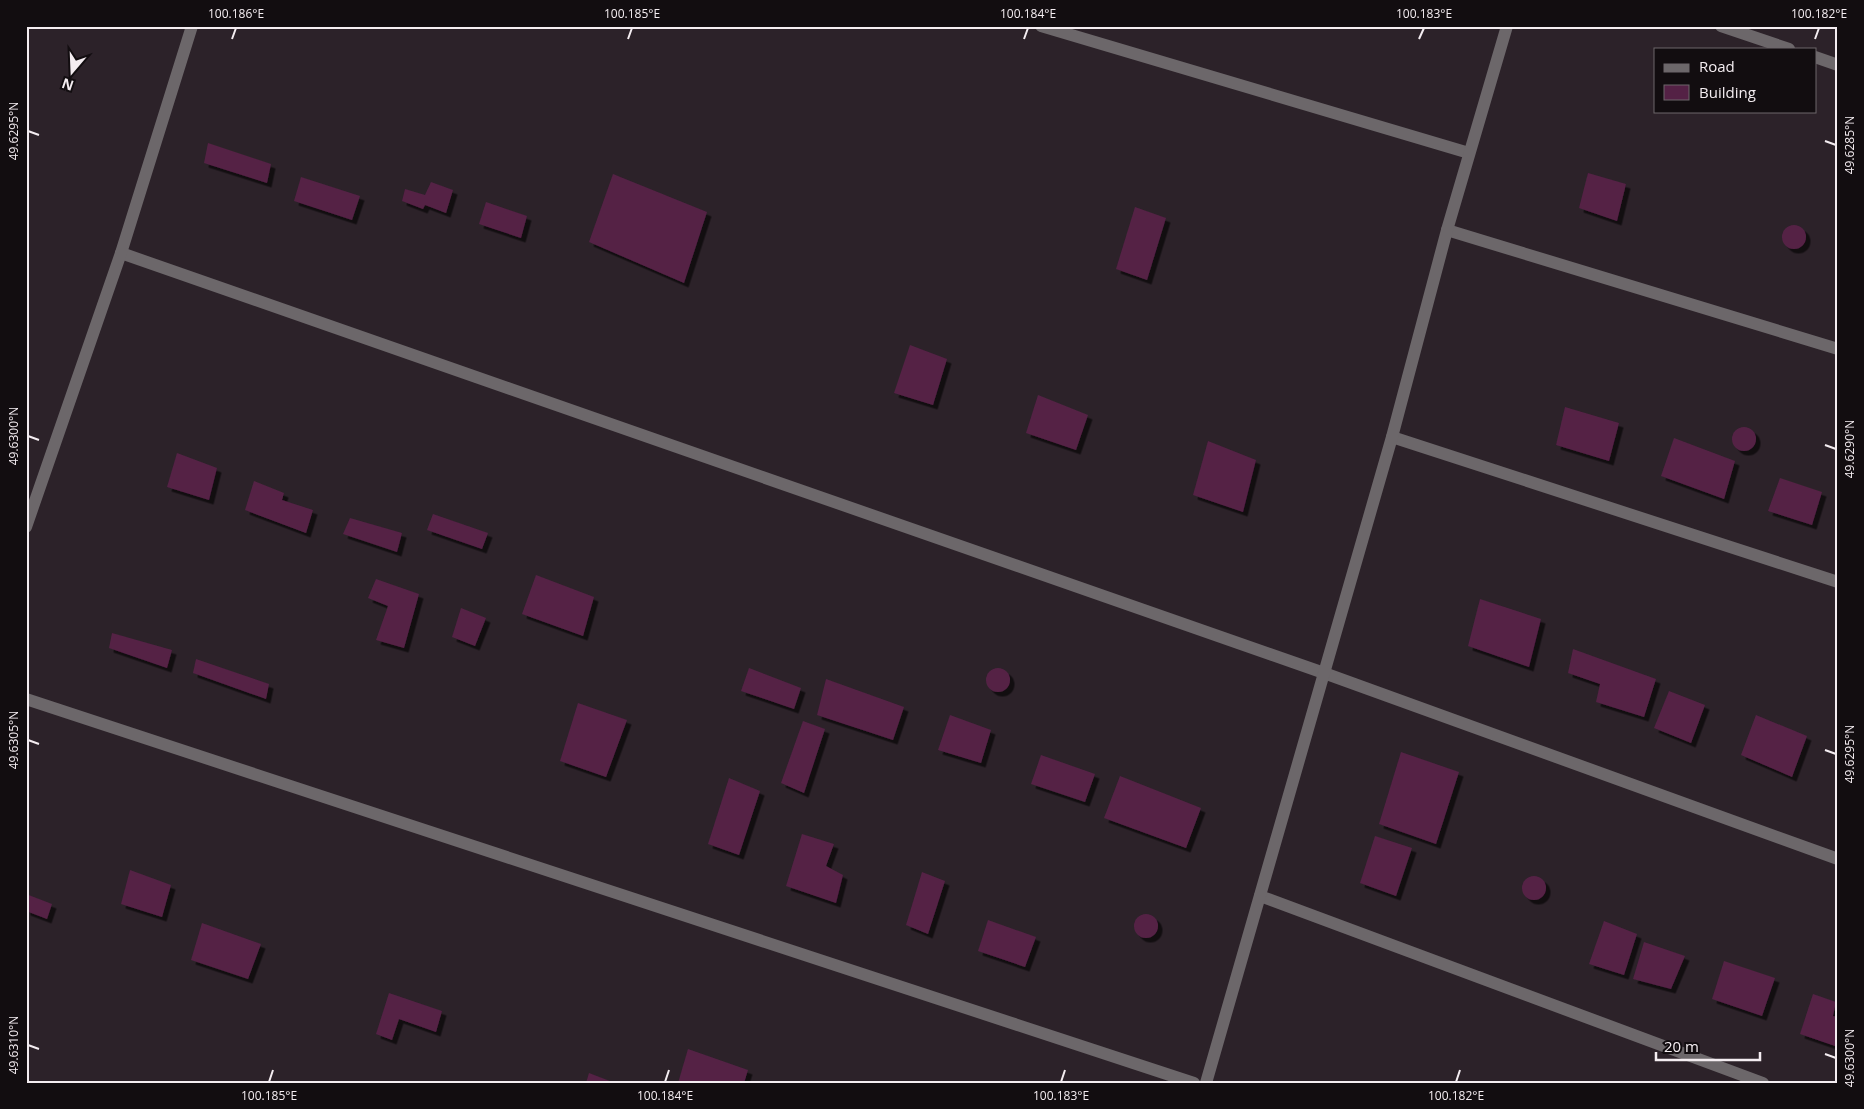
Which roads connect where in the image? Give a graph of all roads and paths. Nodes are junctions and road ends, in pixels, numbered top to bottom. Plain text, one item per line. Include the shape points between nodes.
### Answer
1 (192, 26) edge
2 (1041, 26) edge
3 (1507, 26) edge
4 (1720, 26) edge
5 (1786, 48) edge
6 (1816, 57) edge
7 (1838, 65) edge
8 (1469, 154) junction
9 (1447, 230) junction
10 (121, 253) junction
11 (1838, 348) edge
12 (1392, 437) junction
13 (26, 527) edge
14 (1838, 582) edge
15 (1324, 673) junction
16 (26, 699) edge
17 (1838, 859) edge
18 (1260, 896) junction
19 (1194, 1083) edge
20 (1206, 1083) edge
21 (1763, 1083) edge

1 - 10 street
2 - 8 street
3 - 8 street
4 - 5 street
6 - 7 street
8 - 9 street
9 - 11 street
9 - 12 street
10 - 13 street
10 - 15 street
12 - 14 street
12 - 15 street
15 - 17 street
15 - 18 street
16 - 19 street
18 - 20 street
18 - 21 street

